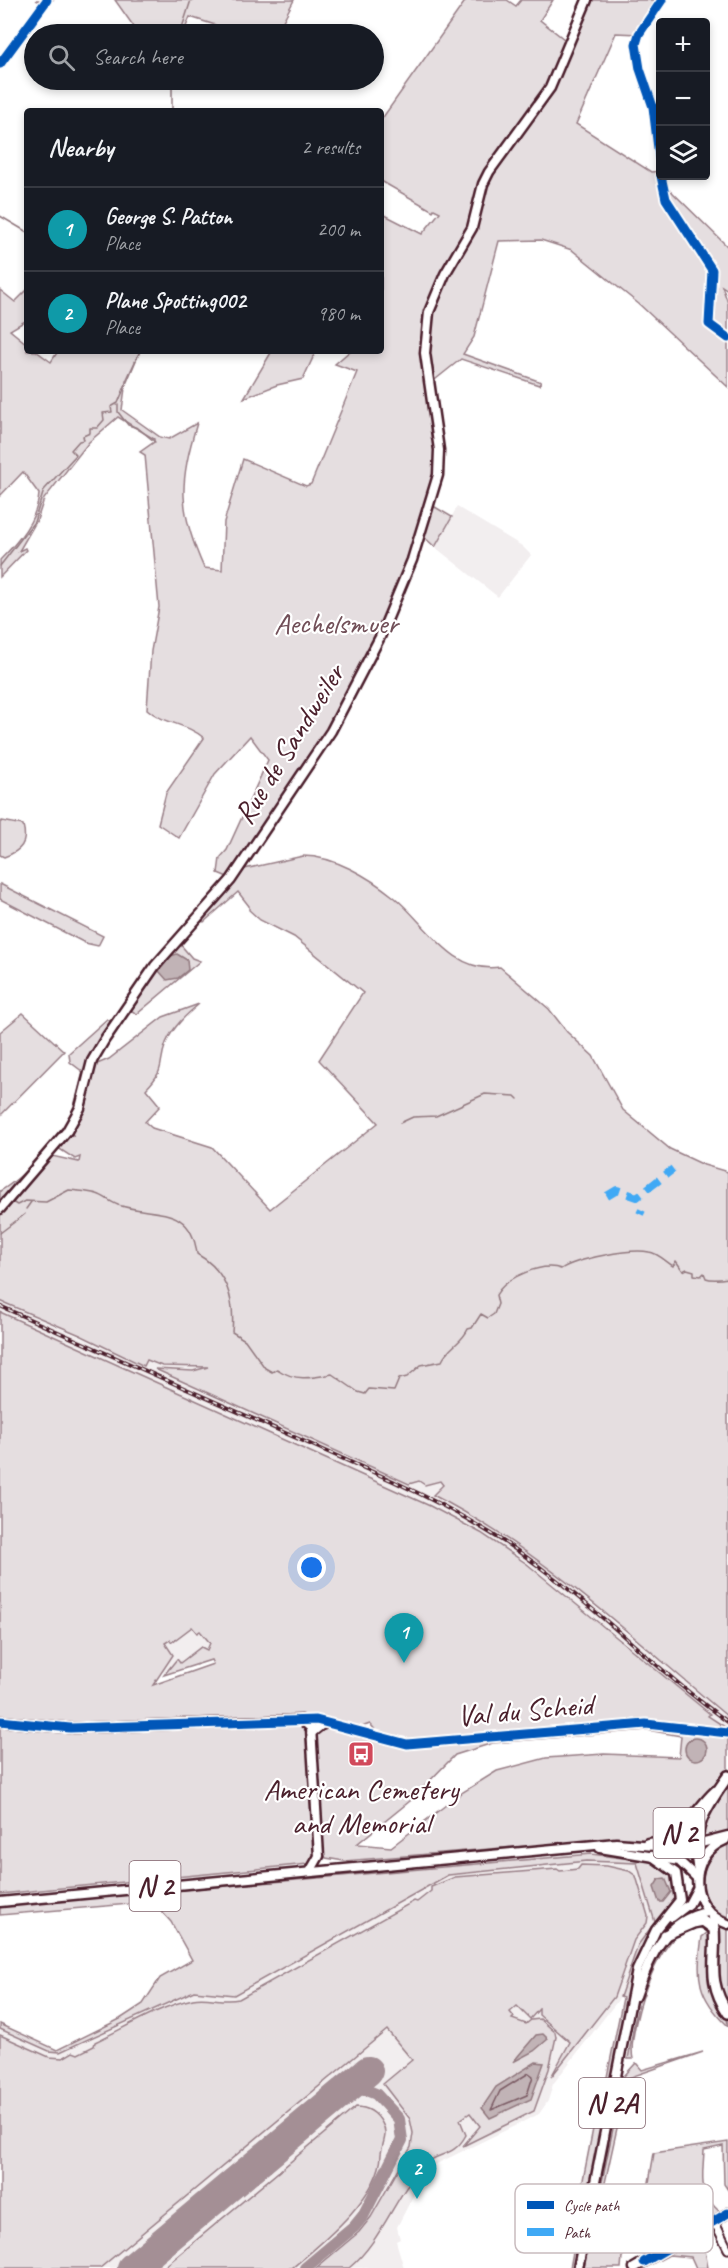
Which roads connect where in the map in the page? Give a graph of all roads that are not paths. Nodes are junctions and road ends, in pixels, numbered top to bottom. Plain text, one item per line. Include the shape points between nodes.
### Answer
1 (587, 0) edge
2 (0, 1209) edge
3 (302, 1720) junction
4 (0, 1721) edge
5 (329, 1723) junction
6 (728, 1733) edge
7 (311, 1734) junction
8 (725, 1780) edge
9 (728, 1837) edge
10 (616, 1843) junction
11 (697, 1845) junction
12 (588, 1847) junction
13 (319, 1856) junction
14 (652, 1857) junction
15 (335, 1868) junction
16 (311, 1870) junction
17 (697, 1873) junction
18 (697, 1889) junction
19 (0, 1902) edge
20 (710, 1914) junction
21 (728, 1924) edge
22 (716, 1931) junction
23 (665, 1935) junction
24 (652, 1939) junction
25 (630, 2010) junction
26 (728, 2013) edge
27 (595, 2184) edge
28 (728, 2213) edge
29 (714, 2221) joint
30 (728, 2249) edge
31 (581, 2253) edge
32 (660, 2253) edge
33 (578, 2268) edge
34 (634, 2268) edge

1 - 2 main road, Rue de Sandweiler via 550,88 489,172 472,228 445,274 429,312 425,353 439,450 438,475 412,560 380,637 331,731 231,880 154,966 105,1039 89,1070 80,1108 67,1131
3 - 4 main road, Val du Scheid via 71,1728
3 - 5 street, Val du Scheid
3 - 7 main road via 308,1723
5 - 6 street, Val du Scheid via 407,1744 646,1724
5 - 7 street
7 - 13 main road
8 - 10 main road, N 2 via 671,1838
8 - 11 highway, N 2 via 702,1814
9 - 11 main road, N 2
9 - 17 main road via 709,1850
10 - 11 main road, N 2 via 663,1848
10 - 12 main road, N 2
11 - 17 highway, N 2
12 - 14 main road, N 2
12 - 15 main road, N 2
13 - 15 main road
13 - 16 main road
14 - 17 main road, N 2 via 679,1861
14 - 24 main road, N 2A via 673,1868 679,1878 680,1895 677,1906
15 - 16 main road, N 2
16 - 19 main road, N 2
17 - 18 main road
18 - 20 main road
18 - 24 main road, N 2A via 688,1904
20 - 21 main road
20 - 22 highway
20 - 23 main road, N 2A via 687,1917
22 - 23 highway via 703,1922
22 - 26 highway via 713,1979
23 - 25 main road, N 2A
24 - 25 main road, N 2A via 637,1970
25 - 27 main road, N 2A
28 - 29 main road
29 - 30 street
31 - 33 main road, N 2A
32 - 34 main road

